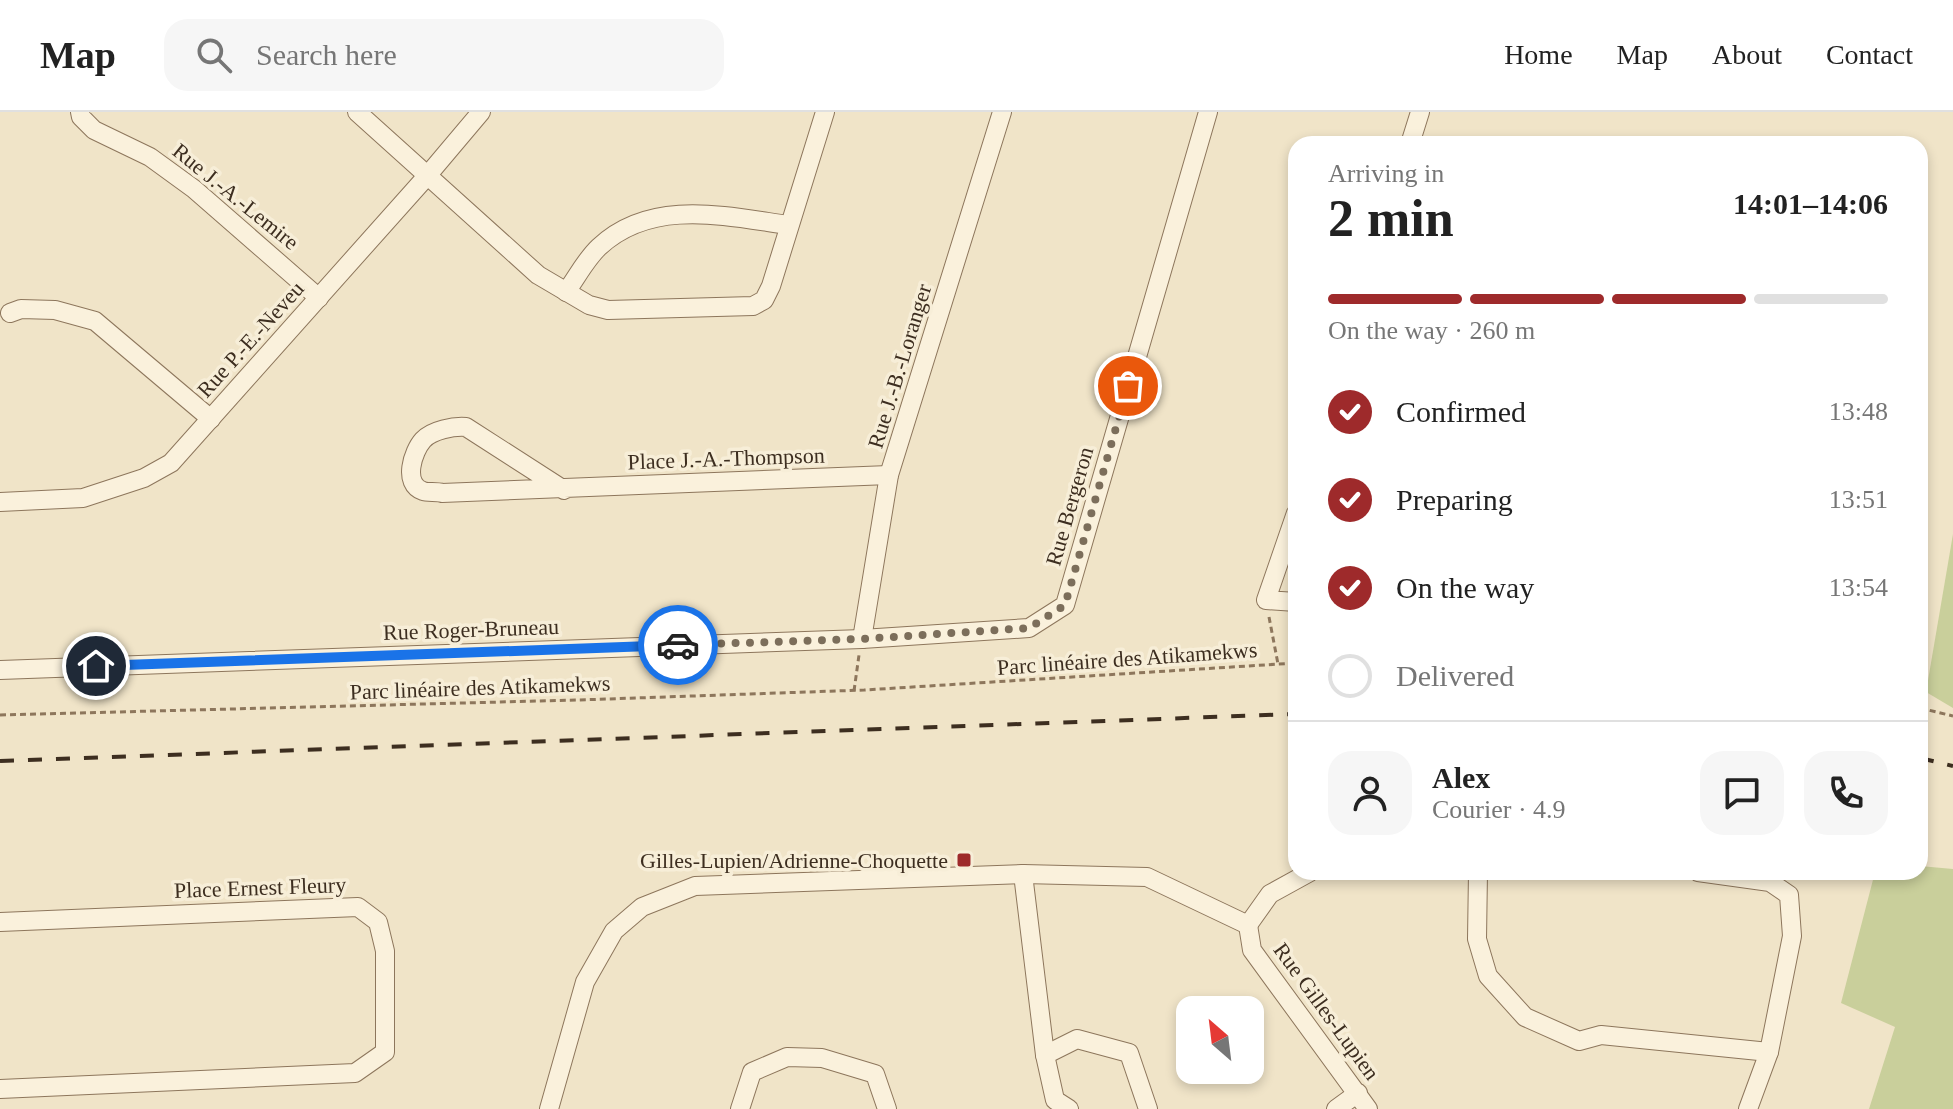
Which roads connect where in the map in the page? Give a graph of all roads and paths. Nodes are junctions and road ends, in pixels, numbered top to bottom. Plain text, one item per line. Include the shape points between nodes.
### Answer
1 (80, 112) edge
2 (357, 112) edge
3 (481, 112) edge
4 (825, 112) edge
5 (1002, 112) edge
6 (1208, 112) edge
7 (1420, 112) edge
8 (1412, 136) edge
9 (427, 176) junction
10 (788, 225) junction
11 (566, 292) junction
12 (319, 298) junction
13 (10, 313) dead end
14 (211, 419) junction
15 (889, 475) junction
16 (564, 490) junction
17 (0, 502) edge
18 (1288, 536) edge
19 (1266, 600) junction
20 (1288, 601) edge
21 (944, 633) joint
22 (862, 639) junction
23 (1288, 663) edge
24 (1278, 664) junction
25 (0, 670) edge
26 (854, 691) junction
27 (1928, 710) edge
28 (0, 715) edge
29 (1953, 716) edge
30 (1023, 874) junction
31 (1295, 880) edge
32 (1478, 880) edge
33 (1756, 880) edge
34 (0, 922) edge
35 (1248, 925) junction
36 (1769, 1052) junction
37 (1045, 1055) junction
38 (0, 1089) edge
39 (1358, 1093) junction
40 (549, 1109) edge
41 (740, 1109) edge
42 (887, 1109) edge
43 (1069, 1109) edge
44 (1148, 1109) edge
45 (1336, 1109) edge
46 (1368, 1109) edge
47 (1748, 1109) edge

1 - 12 street, Rue J.-A.-Lemire via 94,130 150,157 194,189
2 - 9 street
3 - 9 street, Rue P.-E.-Neveu
4 - 10 street
5 - 15 street, Rue J.-B.-Loranger
6 - 21 street, Rue Bergeron via 1065,605 1029,628
7 - 8 street
9 - 11 street via 538,275
9 - 12 street, Rue P.-E.-Neveu
10 - 11 street via 704,213 655,218 617,232 598,248
10 - 11 street via 771,286 764,300 753,306 600,309
12 - 14 street, Rue P.-E.-Neveu
13 - 14 street via 55,310 95,321
14 - 17 street, Rue P.-E.-Neveu via 171,463 144,478 83,498
15 - 16 street, Place J.-A.-Thompson
15 - 22 street, Rue J.-B.-Loranger
16 - 16 street, Place J.-A.-Thompson via 466,427 424,439 412,464 413,483 423,491
18 - 19 street
19 - 20 street
19 - 24 path
21 - 22 street, Rue Roger-Bruneau
22 - 25 street, Rue Roger-Bruneau
22 - 26 path
23 - 24 path, Parc linéaire des Atikamekws
24 - 26 path, Parc linéaire des Atikamekws
26 - 28 path, Parc linéaire des Atikamekws
27 - 29 path
30 - 35 street via 1147,877
30 - 37 street
30 - 40 street via 695,886 642,907 614,931 585,982
31 - 35 street via 1270,894
32 - 36 street via 1477,939 1488,976 1525,1017 1579,1041 1601,1035
33 - 36 street via 1770,882 1789,895 1792,936
34 - 38 street, Place Ernest Fleury via 358,907 378,922 385,951 385,1052 355,1073
35 - 39 street, Rue Gilles-Lupien via 1252,950
36 - 47 street
37 - 43 street via 1055,1100
37 - 44 street via 1077,1039 1129,1053
39 - 45 street
39 - 46 street, Rue Gilles-Lupien
41 - 42 street via 752,1072 787,1057 822,1058 875,1074

